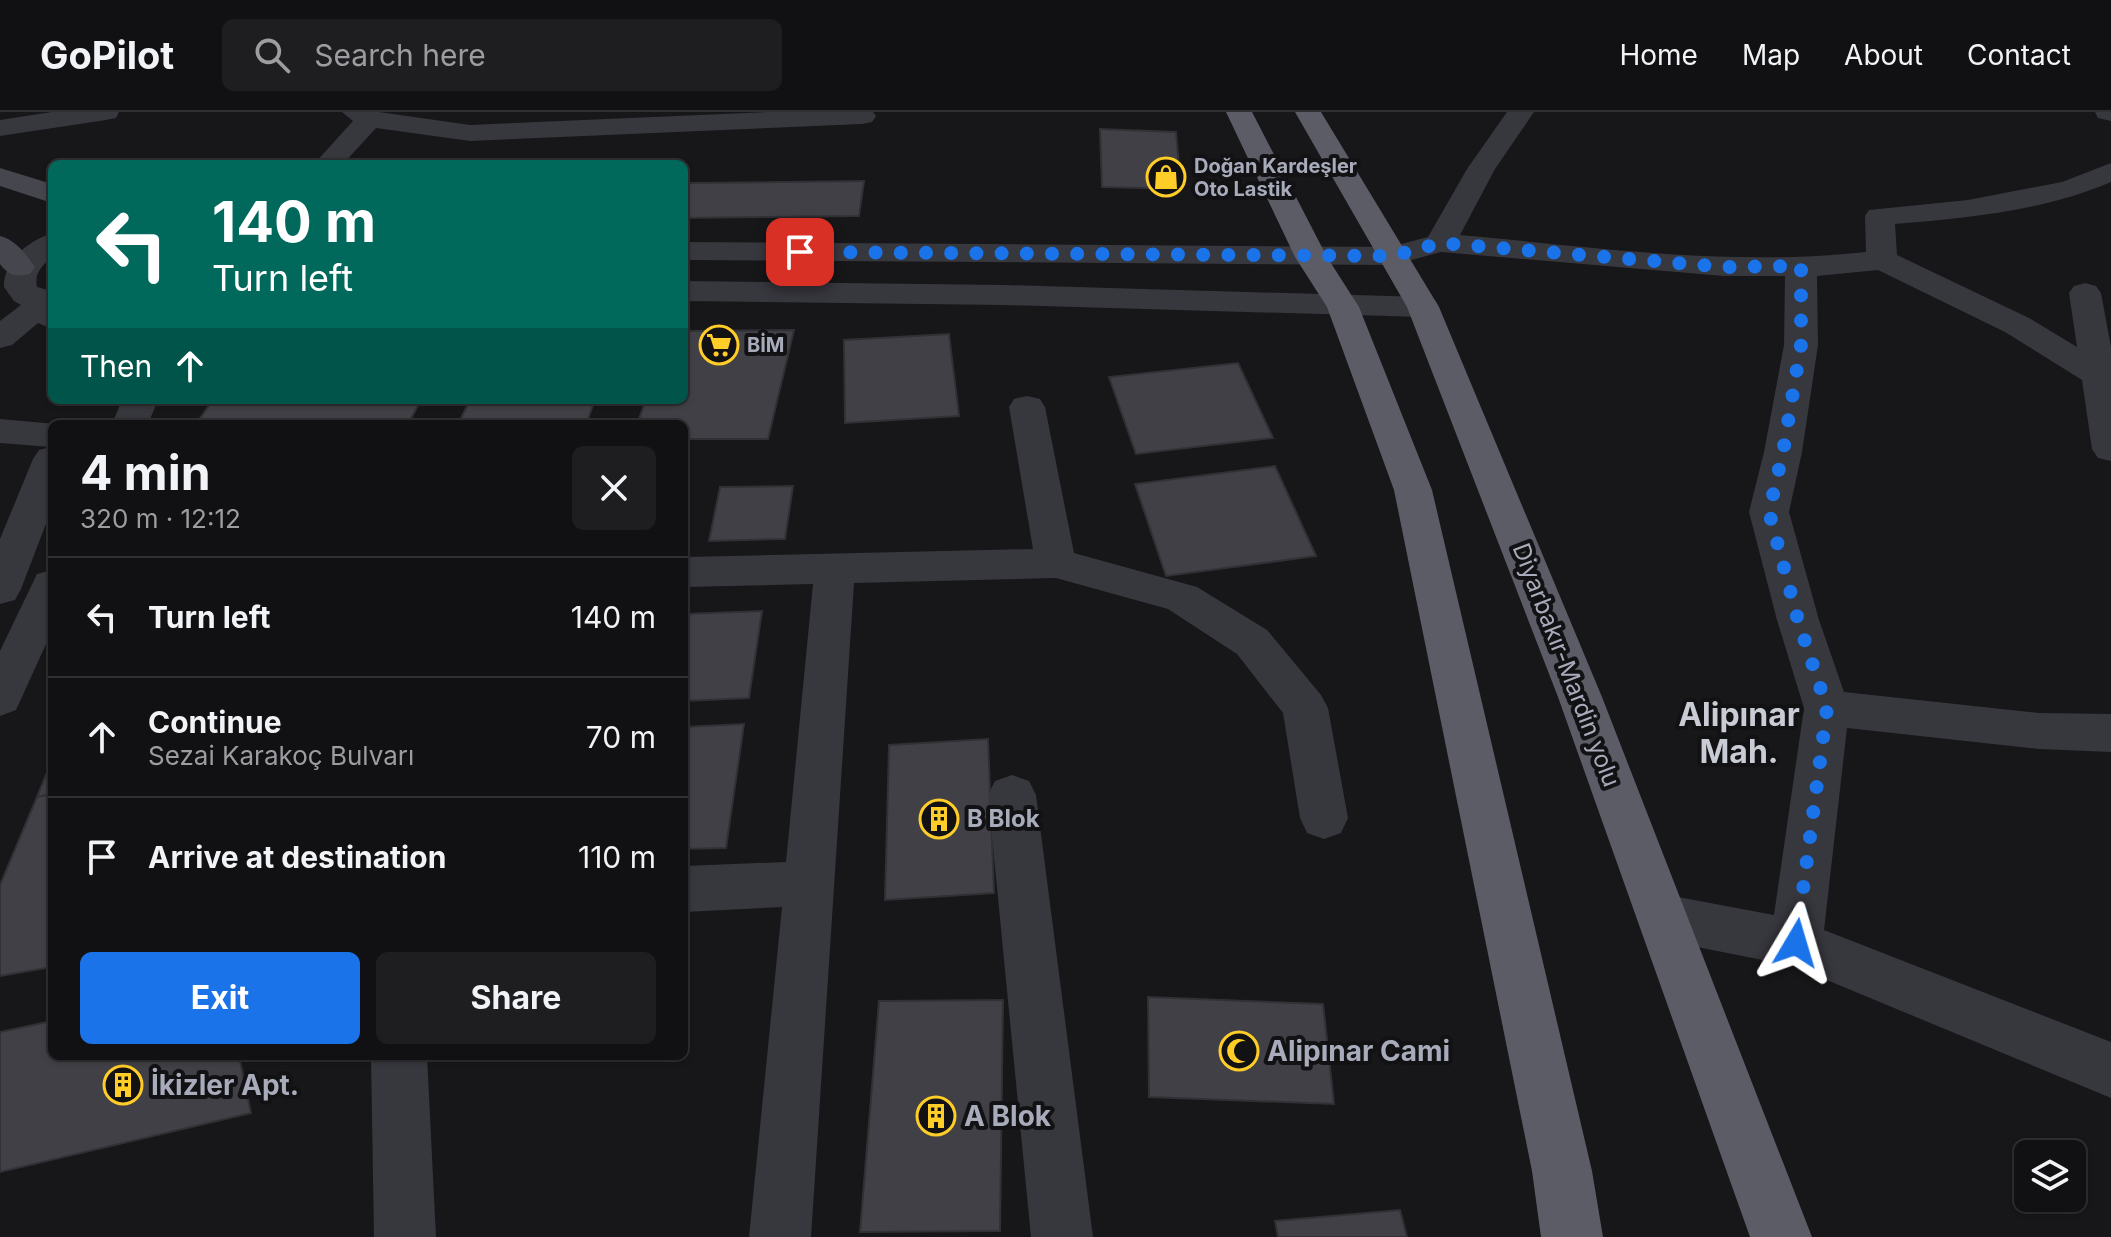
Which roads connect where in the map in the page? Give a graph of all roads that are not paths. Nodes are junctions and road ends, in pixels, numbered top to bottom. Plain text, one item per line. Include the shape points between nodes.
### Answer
1 (106, 112) edge
2 (1239, 112) edge
3 (1308, 112) edge
4 (1521, 112) edge
5 (362, 115) edge
6 (862, 116) dead end
7 (0, 128) edge
8 (331, 160) edge
9 (2111, 172) edge
10 (0, 177) edge
11 (48, 193) edge
12 (1440, 243) junction
13 (48, 245) edge
14 (688, 251) edge
15 (1393, 256) junction
16 (1311, 257) junction
17 (1882, 260) junction
18 (6, 263) edge
19 (1801, 266) junction
20 (688, 291) edge
21 (2085, 293) dead end
22 (48, 306) edge
23 (1343, 307) junction
24 (1423, 307) junction
25 (48, 308) edge
26 (0, 338) edge
27 (2098, 375) junction
28 (1027, 407) dead end
29 (48, 424) edge
30 (0, 431) edge
31 (2111, 449) edge
32 (48, 469) edge
33 (1056, 563) junction
34 (835, 567) junction
35 (688, 572) edge
36 (0, 589) edge
37 (48, 594) edge
38 (0, 698) edge
39 (1827, 708) junction
40 (2111, 733) edge
41 (1012, 795) dead end
42 (1324, 818) dead end
43 (809, 883) junction
44 (688, 889) edge
45 (1662, 917) junction
46 (1796, 943) junction
47 (399, 1060) edge
48 (2111, 1070) edge
49 (405, 1237) edge
50 (780, 1237) edge
51 (1062, 1237) edge
52 (1572, 1237) edge
53 (1781, 1237) edge

1 - 7 street
2 - 16 highway
3 - 15 highway, Diyarbakır-Mardin yolu
4 - 12 street via 1481,169
5 - 6 street via 470,133
5 - 8 street
9 - 17 street via 2070,189 1968,209 1880,216
10 - 11 main road
12 - 15 street
12 - 19 street via 1724,267
13 - 18 street
14 - 16 street
15 - 16 street
15 - 24 highway, Diyarbakır-Mardin yolu
16 - 23 highway
17 - 19 street
17 - 27 street via 2017,325
18 - 22 street via 20,293
19 - 39 street via 1801,345 1769,512
20 - 23 street
21 - 27 street
23 - 24 street
23 - 52 highway via 1413,490
24 - 45 highway, Diyarbakır-Mardin yolu
25 - 26 street
27 - 31 street
28 - 33 street
29 - 30 street
32 - 36 street
33 - 34 street
33 - 42 street via 1182,598 1252,642 1305,708
34 - 35 street
34 - 43 street
37 - 38 street
39 - 40 street via 2039,731
39 - 46 street
41 - 51 street
43 - 44 street
43 - 50 street
45 - 46 street
45 - 53 highway, Diyarbakır-Mardin yolu
46 - 48 street
47 - 49 street

